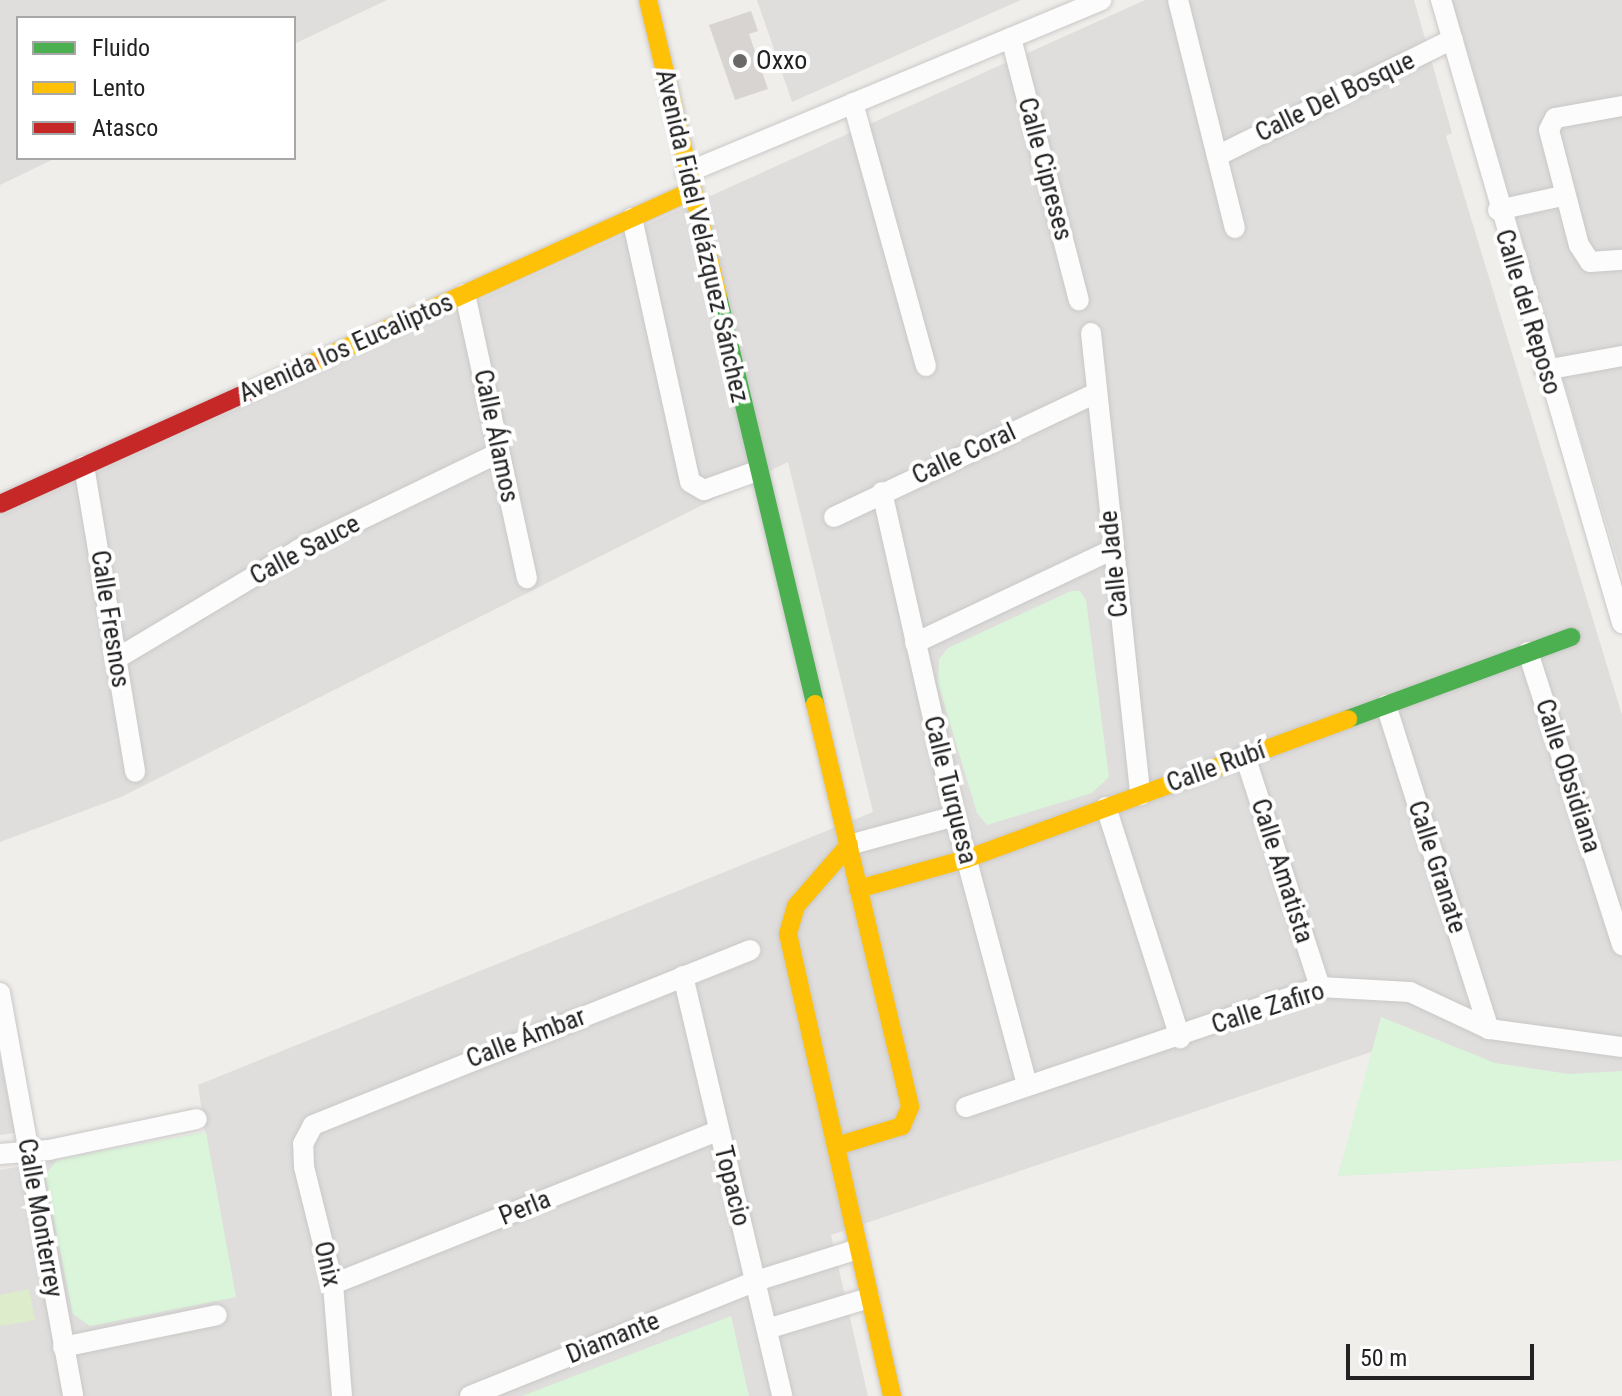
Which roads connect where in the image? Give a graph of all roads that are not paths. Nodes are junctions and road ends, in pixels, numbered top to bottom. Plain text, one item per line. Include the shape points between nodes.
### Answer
1 (648, 0) edge
2 (1101, 0) edge
3 (1178, 0) edge
4 (1441, 0) edge
5 (1011, 38) junction
6 (1453, 39) junction
7 (853, 103) junction
8 (1622, 106) edge
9 (1217, 156) junction
10 (689, 182) junction
11 (1562, 196) junction
12 (1498, 210) junction
13 (632, 218) junction
14 (1235, 228) dead end
15 (1622, 260) edge
16 (465, 294) junction
17 (1079, 300) dead end
18 (1091, 333) dead end
19 (1622, 356) edge
20 (926, 366) dead end
21 (1545, 370) junction
22 (1096, 393) junction
23 (499, 453) junction
24 (84, 466) junction
25 (757, 471) junction
26 (882, 492) junction
27 (0, 504) edge
28 (834, 517) dead end
29 (1112, 550) junction
30 (527, 578) dead end
31 (1622, 623) edge
32 (1571, 637) dead end
33 (915, 643) junction
34 (1528, 652) junction
35 (116, 659) junction
36 (1386, 705) junction
37 (1245, 756) junction
38 (135, 772) dead end
39 (1140, 795) junction
40 (1106, 807) junction
41 (955, 816) junction
42 (849, 845) junction
43 (966, 859) junction
44 (858, 889) junction
45 (1622, 945) edge
46 (750, 950) dead end
47 (683, 976) junction
48 (1320, 987) junction
49 (0, 993) edge
50 (1489, 1029) junction
51 (1180, 1038) junction
52 (1622, 1047) edge
53 (1027, 1085) junction
54 (966, 1107) dead end
55 (197, 1119) dead end
56 (718, 1131) junction
57 (306, 1133) joint
58 (836, 1146) junction
59 (27, 1149) junction
60 (0, 1154) edge
61 (858, 1249) junction
62 (756, 1281) junction
63 (333, 1284) junction
64 (869, 1298) junction
65 (217, 1315) dead end
66 (767, 1329) junction
67 (63, 1347) junction
68 (73, 1396) edge
69 (342, 1396) edge
70 (470, 1396) edge
71 (782, 1396) edge
72 (892, 1396) edge

1 - 10 street, Avenida Fidel Velázquez Sánchez
2 - 5 street, Avenida los Eucaliptos
3 - 9 street
4 - 6 street, Calle del Reposo
5 - 7 street, Avenida los Eucaliptos
5 - 17 street, Calle Cipreses
6 - 9 street, Calle Del Bosque
6 - 12 street, Calle del Reposo
7 - 10 street, Avenida los Eucaliptos
7 - 20 street
8 - 11 street via 1551,122
9 - 14 street
10 - 13 street, Avenida los Eucaliptos
10 - 25 street, Avenida Fidel Velázquez Sánchez
11 - 12 street
11 - 15 street via 1590,262
12 - 21 street, Calle del Reposo
13 - 16 street, Avenida los Eucaliptos
13 - 25 street via 690,482 704,490
16 - 23 street, Calle Álamos
16 - 24 street, Avenida los Eucaliptos
18 - 22 street, Calle Jade
19 - 21 street
21 - 31 street, Calle del Reposo
22 - 26 street, Calle Coral
22 - 29 street, Calle Jade
23 - 30 street, Calle Álamos
23 - 35 street, Calle Sauce via 298,550
24 - 27 street, Avenida los Eucaliptos
24 - 35 street, Calle Fresnos
25 - 42 street, Avenida Fidel Velázquez Sánchez
26 - 28 street, Calle Coral
26 - 33 street, Calle Turquesa
29 - 33 street
29 - 39 street, Calle Jade
32 - 34 street, Calle Rubí
33 - 41 street, Calle Turquesa
34 - 36 street, Calle Rubí
34 - 45 street, Calle Obsidiana
35 - 38 street, Calle Fresnos
36 - 37 street, Calle Rubí
36 - 50 street, Calle Granate
37 - 39 street, Calle Rubí
37 - 48 street, Calle Amatista
39 - 40 street, Calle Rubí
40 - 43 street, Calle Rubí
40 - 51 street
41 - 42 street
41 - 43 street, Calle Turquesa
42 - 44 street, Avenida Fidel Velázquez Sánchez
42 - 58 street via 796,906 788,929
43 - 44 street, Calle Rubí
43 - 53 street, Calle Turquesa
44 - 58 street, Avenida Fidel Velázquez Sánchez via 910,1113 898,1128
46 - 47 street, Calle Ámbar
47 - 56 street, Topacio
47 - 57 street, Calle Ámbar via 326,1117
48 - 50 street, Calle Zafiro via 1410,992
48 - 51 street, Calle Zafiro
49 - 59 street, Calle Monterrey
50 - 52 street, Calle Zafiro
51 - 53 street, Calle Zafiro
53 - 54 street, Calle Zafiro
55 - 59 street via 49,1150
56 - 62 street, Topacio
56 - 63 street, Perla
57 - 63 street, Onix via 304,1167
58 - 61 street
59 - 60 street
59 - 67 street, Calle Monterrey
61 - 62 street, Diamante
61 - 64 street
62 - 66 street, Topacio
62 - 70 street, Diamante
63 - 69 street, Onix
64 - 66 street
64 - 72 street
65 - 67 street
66 - 71 street, Topacio
67 - 68 street, Calle Monterrey

